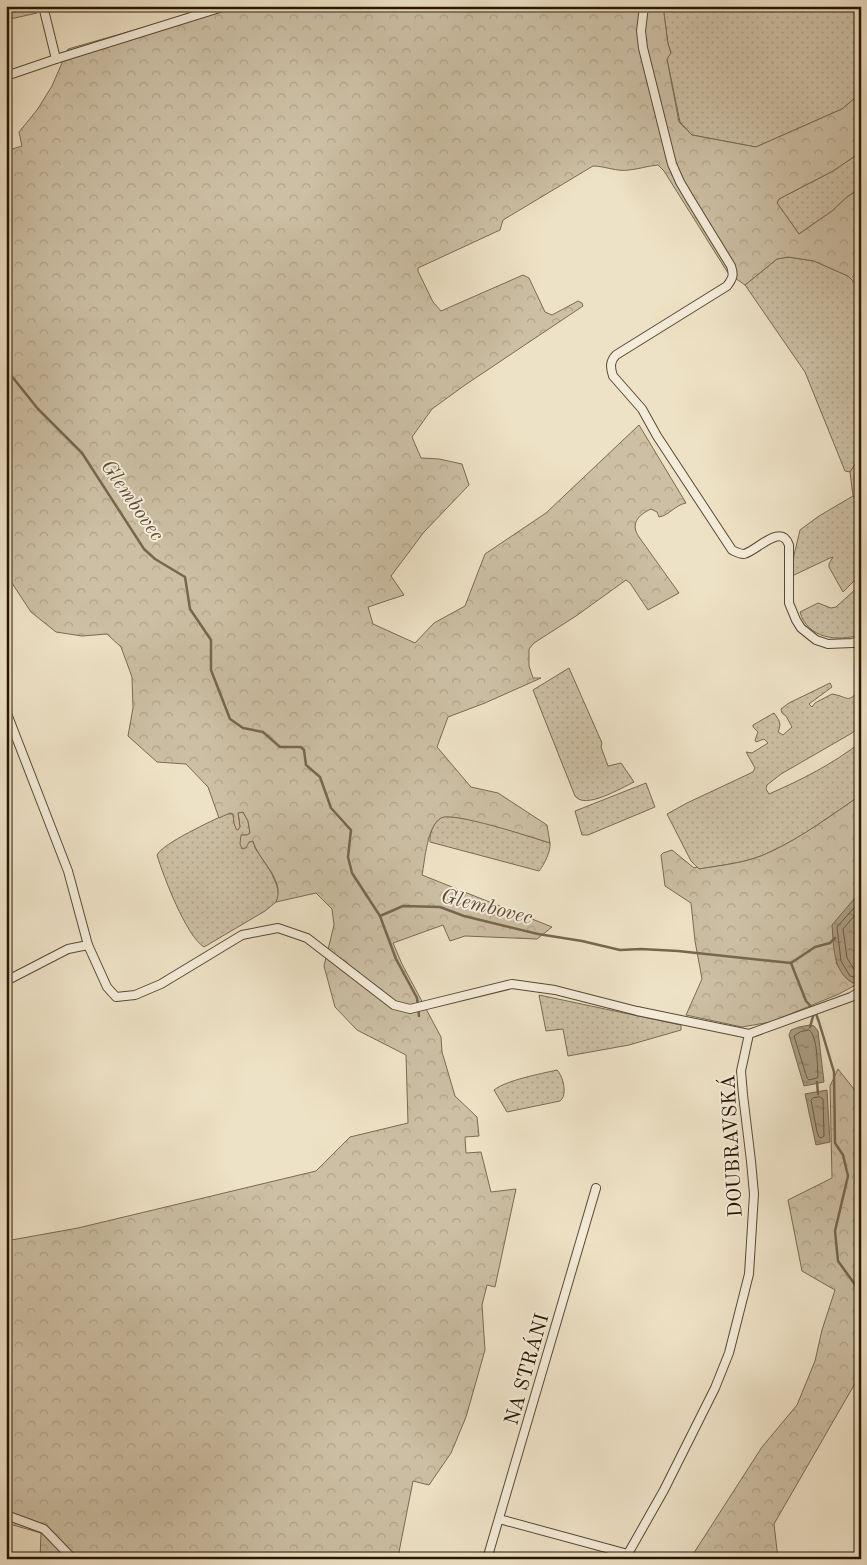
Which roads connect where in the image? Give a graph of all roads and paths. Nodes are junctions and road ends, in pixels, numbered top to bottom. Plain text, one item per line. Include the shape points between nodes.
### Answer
1 (43, 6) edge
2 (226, 6) edge
3 (644, 6) edge
4 (56, 58) junction
5 (6, 76) edge
6 (861, 641) edge
7 (6, 711) edge
8 (88, 944) junction
9 (6, 981) edge
10 (861, 991) edge
11 (749, 1034) junction
12 (596, 1188) dead end
13 (6, 1515) edge
14 (499, 1520) junction
15 (627, 1557) edge
16 (73, 1559) edge
17 (487, 1559) edge

1 - 4 street
2 - 4 street
3 - 6 street via 642,48 672,164 731,266 733,279 727,286 616,355 611,364 613,376 642,409 732,550 743,554 775,536 788,539 789,603 801,628 816,640 828,644
4 - 5 street
7 - 8 street via 68,871
8 - 9 street via 68,949
8 - 11 street via 107,988 116,997 135,995 161,984 242,935 278,928 307,938 394,1005 410,1009 512,984 555,990
10 - 11 street
11 - 15 street, DOUBRAVSKÁ via 742,1071 742,1095 754,1194 749,1274 729,1352 715,1388
12 - 14 street, NA STRÁNI
13 - 16 street via 44,1529
14 - 15 street
14 - 17 street, NA STRÁNI

